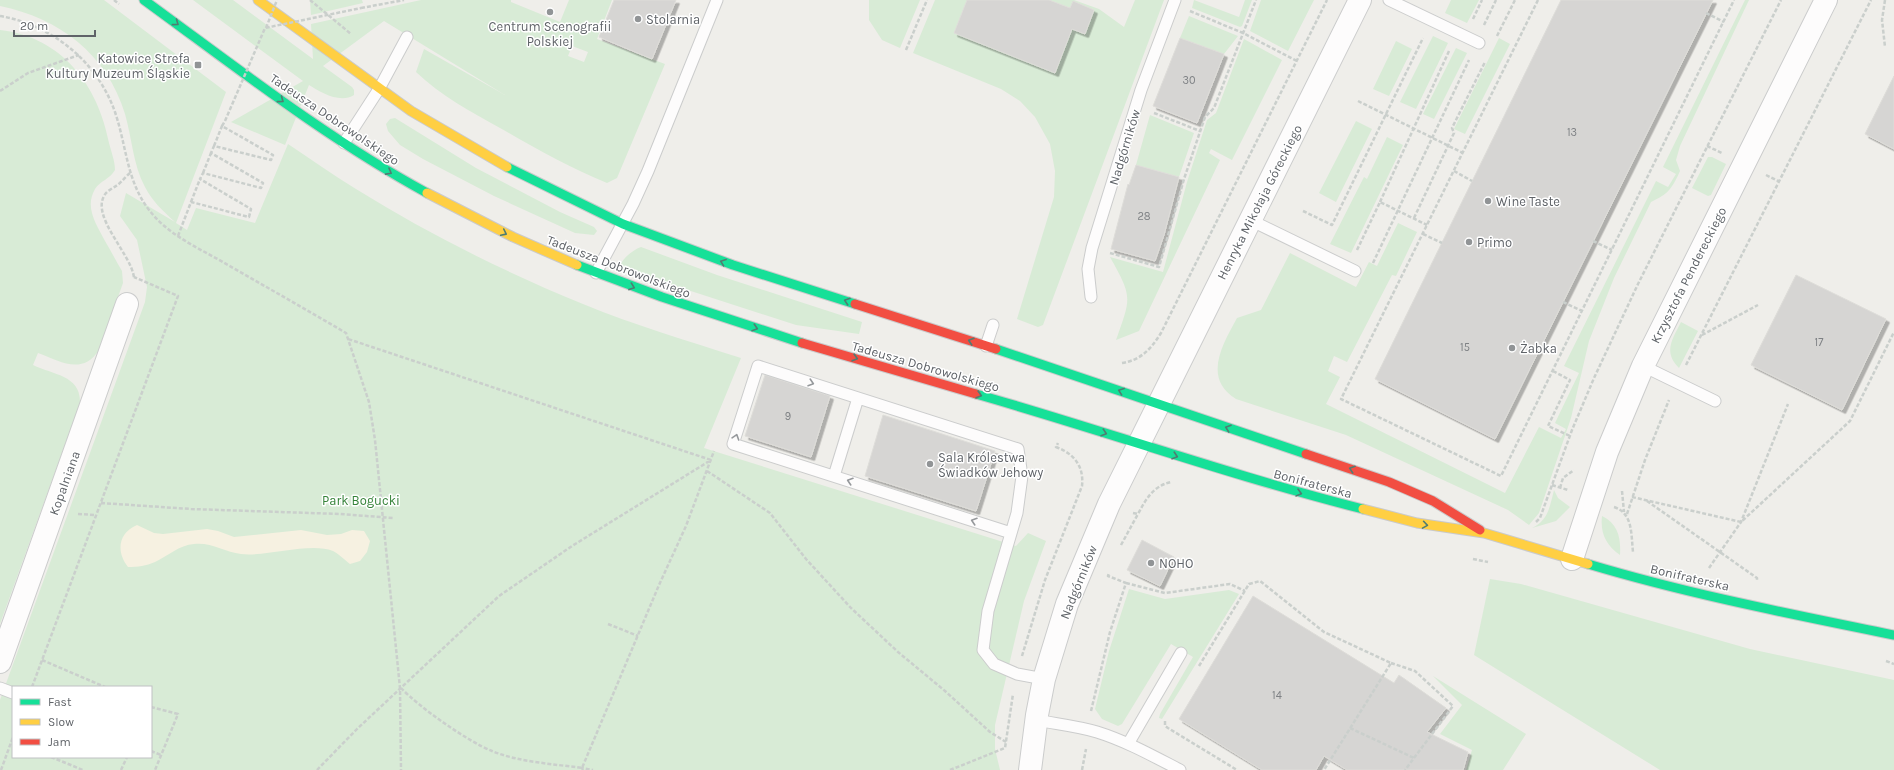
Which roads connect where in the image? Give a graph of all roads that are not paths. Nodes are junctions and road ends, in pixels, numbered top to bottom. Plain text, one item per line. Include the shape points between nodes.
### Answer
1 (144, 0) edge
2 (258, 0) edge
3 (716, 0) edge
4 (1360, 0) edge
5 (1389, 0) edge
6 (1826, 0) edge
7 (1174, 2) edge
8 (407, 37) dead end
9 (1479, 43) dead end
10 (379, 89) junction
11 (344, 143) junction
12 (1250, 220) junction
13 (623, 224) junction
14 (1355, 271) dead end
15 (596, 273) junction
16 (1092, 297) dead end
17 (127, 304) road end
18 (993, 325) dead end
19 (986, 346) junction
20 (1643, 366) junction
21 (858, 398) junction
22 (1715, 401) dead end
23 (1158, 404) junction
24 (1138, 444) junction
25 (834, 476) junction
26 (1011, 533) junction
27 (1484, 533) junction
28 (1572, 559) junction
29 (1894, 635) edge
30 (1181, 653) dead end
31 (0, 662) edge
32 (1044, 679) junction
33 (0, 688) edge
34 (12, 692) edge
35 (1036, 720) junction
36 (1128, 744) junction
37 (1030, 770) edge
38 (1180, 770) edge

1 -> 11 street, Tadeusza Dobrowolskiego
2 - 10 street
3 - 13 lane via 648,171
4 - 12 street, Henryka Mikołaja Góreckiego
5 - 9 lane
6 - 20 street, Krzysztofa Pendereckiego
7 - 16 lane, Nadgórników via 1141,90 1092,248 1088,269
8 - 10 lane
10 - 11 lane
10 - 13 street via 492,160
11 -> 15 street, Tadeusza Dobrowolskiego via 381,168 466,214
12 - 14 lane
12 - 23 street, Henryka Mikołaja Góreckiego
13 - 15 lane
19 -> 13 street via 733,265
15 -> 24 street, Tadeusza Dobrowolskiego via 790,339 1046,414
17 - 31 street, Kopalniana
18 - 19 lane
23 -> 19 street
20 - 22 lane
20 - 28 street, Krzysztofa Pendereckiego via 1625,406
21 - 25 lane
25 -> 21 lane via 734,444 758,366
21 - 26 lane via 1018,449 1022,476 1017,513
23 - 24 street, Nadgórników
27 -> 23 street, Bonifraterska via 1433,501 1389,482
24 -> 27 street, Bonifraterska via 1328,501 1417,524
24 - 32 street, Nadgórników via 1109,504 1067,604
26 -> 25 lane
26 - 32 lane via 988,612 983,650 994,664 1017,674
27 - 28 street, Bonifraterska
28 - 29 street, Bonifraterska via 1629,576 1799,616
30 - 36 lane
32 - 35 street, Nadgórników
33 - 34 lane
35 - 36 lane via 1087,729
35 - 37 street, Nadgórników
36 - 38 lane

